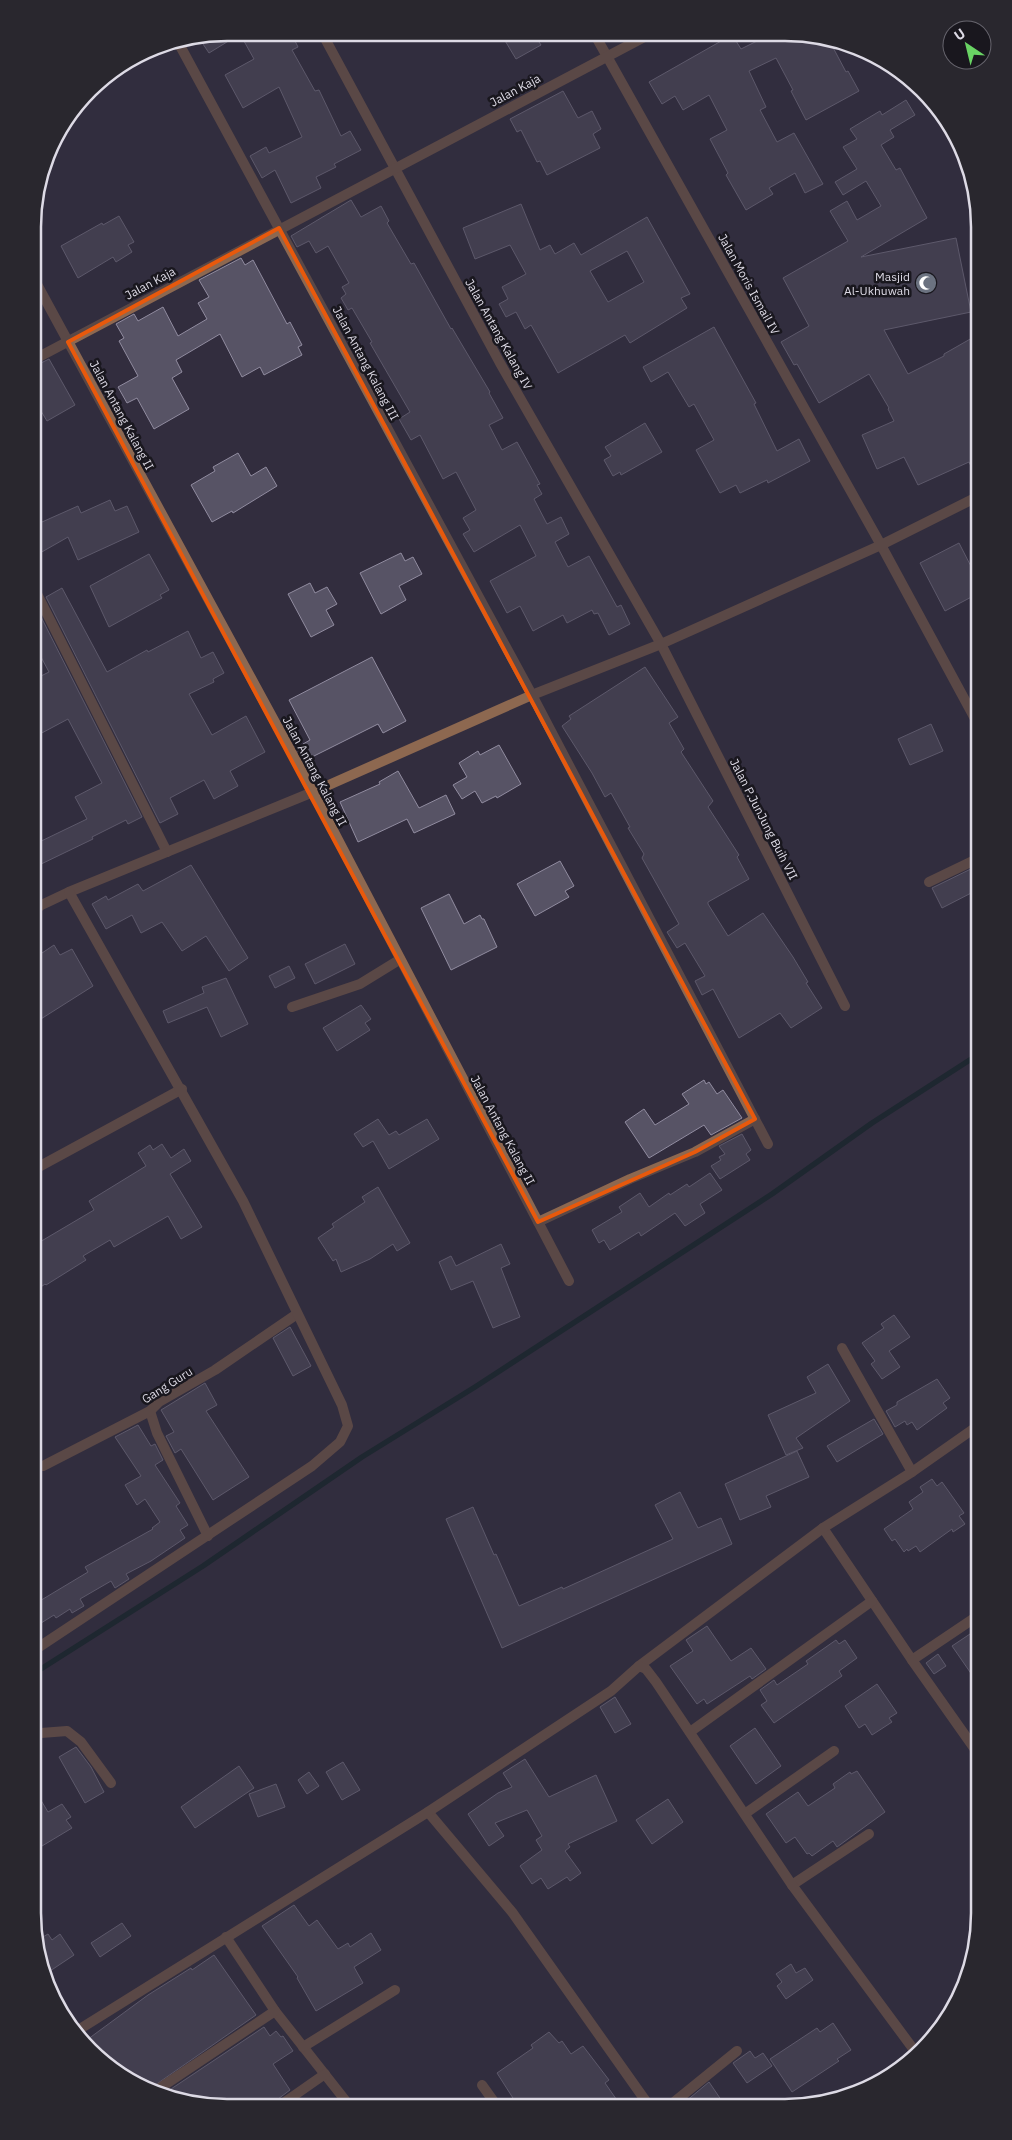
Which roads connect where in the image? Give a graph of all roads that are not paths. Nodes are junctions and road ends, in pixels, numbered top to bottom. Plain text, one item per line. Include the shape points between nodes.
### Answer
1 (326, 41) edge
2 (598, 41) edge
3 (636, 41) edge
4 (181, 48) edge
5 (606, 56) junction
6 (394, 168) junction
7 (279, 228) junction
8 (41, 292) edge
9 (68, 342) junction
10 (41, 356) edge
11 (971, 500) edge
12 (881, 545) junction
13 (41, 602) edge
14 (661, 644) junction
15 (532, 695) junction
16 (971, 711) edge
17 (313, 792) junction
18 (167, 852) junction
19 (971, 862) edge
20 (929, 882) dead end
21 (69, 892) junction
22 (41, 906) edge
23 (399, 960) junction
24 (845, 1006) dead end
25 (292, 1007) dead end
26 (182, 1089) junction
27 (755, 1119) junction
28 (768, 1144) dead end
29 (41, 1166) edge
30 (538, 1222) junction
31 (569, 1281) dead end
32 (297, 1314) junction
33 (842, 1348) dead end
34 (150, 1411) junction
35 (971, 1431) edge
36 (43, 1466) dead end
37 (912, 1472) junction
38 (823, 1528) junction
39 (208, 1536) junction
40 (872, 1601) junction
41 (971, 1620) edge
42 (41, 1646) edge
43 (912, 1660) junction
44 (639, 1666) junction
45 (690, 1732) junction
46 (41, 1733) edge
47 (971, 1744) edge
48 (834, 1751) dead end
49 (111, 1783) dead end
50 (428, 1812) junction
51 (746, 1813) junction
52 (869, 1834) dead end
53 (792, 1885) junction
54 (226, 1937) junction
55 (395, 1990) dead end
56 (274, 2012) junction
57 (81, 2028) edge
58 (303, 2046) junction
59 (912, 2048) edge
60 (737, 2051) dead end
61 (325, 2074) junction
62 (482, 2084) dead end
63 (162, 2087) edge
64 (289, 2099) edge
65 (344, 2099) edge
66 (492, 2099) edge
67 (644, 2099) edge
68 (678, 2099) edge

1 - 6 street, Jalan Antang Kalang IV
2 - 5 street, Jalan Moris Ismail IV
3 - 5 street, Jalan Kaja
4 - 7 street, Jalan Antang Kalang III
5 - 6 street, Jalan Kaja
5 - 12 street, Jalan Moris Ismail IV
6 - 7 street, Jalan Kaja
6 - 14 street, Jalan Antang Kalang IV via 500,363
7 - 9 street, Jalan Kaja
7 - 15 street, Jalan Antang Kalang III
8 - 9 street, Jalan Antang Kalang II
9 - 10 street, Jalan Kaja
9 - 17 street, Jalan Antang Kalang II
11 - 12 street
12 - 14 street
12 - 16 street, Jalan Moris Ismail IV
13 - 18 street
14 - 15 street
14 - 24 street, Jalan P.JunJung Buih VII
15 - 17 street
15 - 27 street, Jalan Antang Kalang III
17 - 18 street
17 - 23 street, Jalan Antang Kalang II
18 - 21 street
19 - 20 street
21 - 22 street
21 - 26 street
23 - 25 street via 360,984
23 - 30 street, Jalan Antang Kalang II
26 - 29 street
26 - 32 street via 243,1201
27 - 28 street, Jalan Antang Kalang III
27 - 30 street via 695,1152
30 - 31 street, Jalan Antang Kalang II
32 - 34 street, Gang Guru via 215,1370 159,1402
32 - 39 street via 347,1418 345,1436 312,1466
33 - 37 street
34 - 36 street, Gang Guru
34 - 39 street
35 - 37 street
37 - 38 street
38 - 40 street
38 - 44 street
39 - 42 street
40 - 43 street
40 - 45 street
41 - 43 street
43 - 47 street
44 - 45 street via 646,1669
44 - 50 street via 611,1691
45 - 51 street
46 - 49 street via 67,1731 81,1742
48 - 51 street
50 - 54 street
50 - 67 street via 512,1912
51 - 53 street
52 - 53 street
53 - 59 street
54 - 56 street
54 - 57 street
55 - 58 street
56 - 58 street
56 - 63 street
58 - 61 street
60 - 68 street
61 - 64 street
61 - 65 street
62 - 66 street

